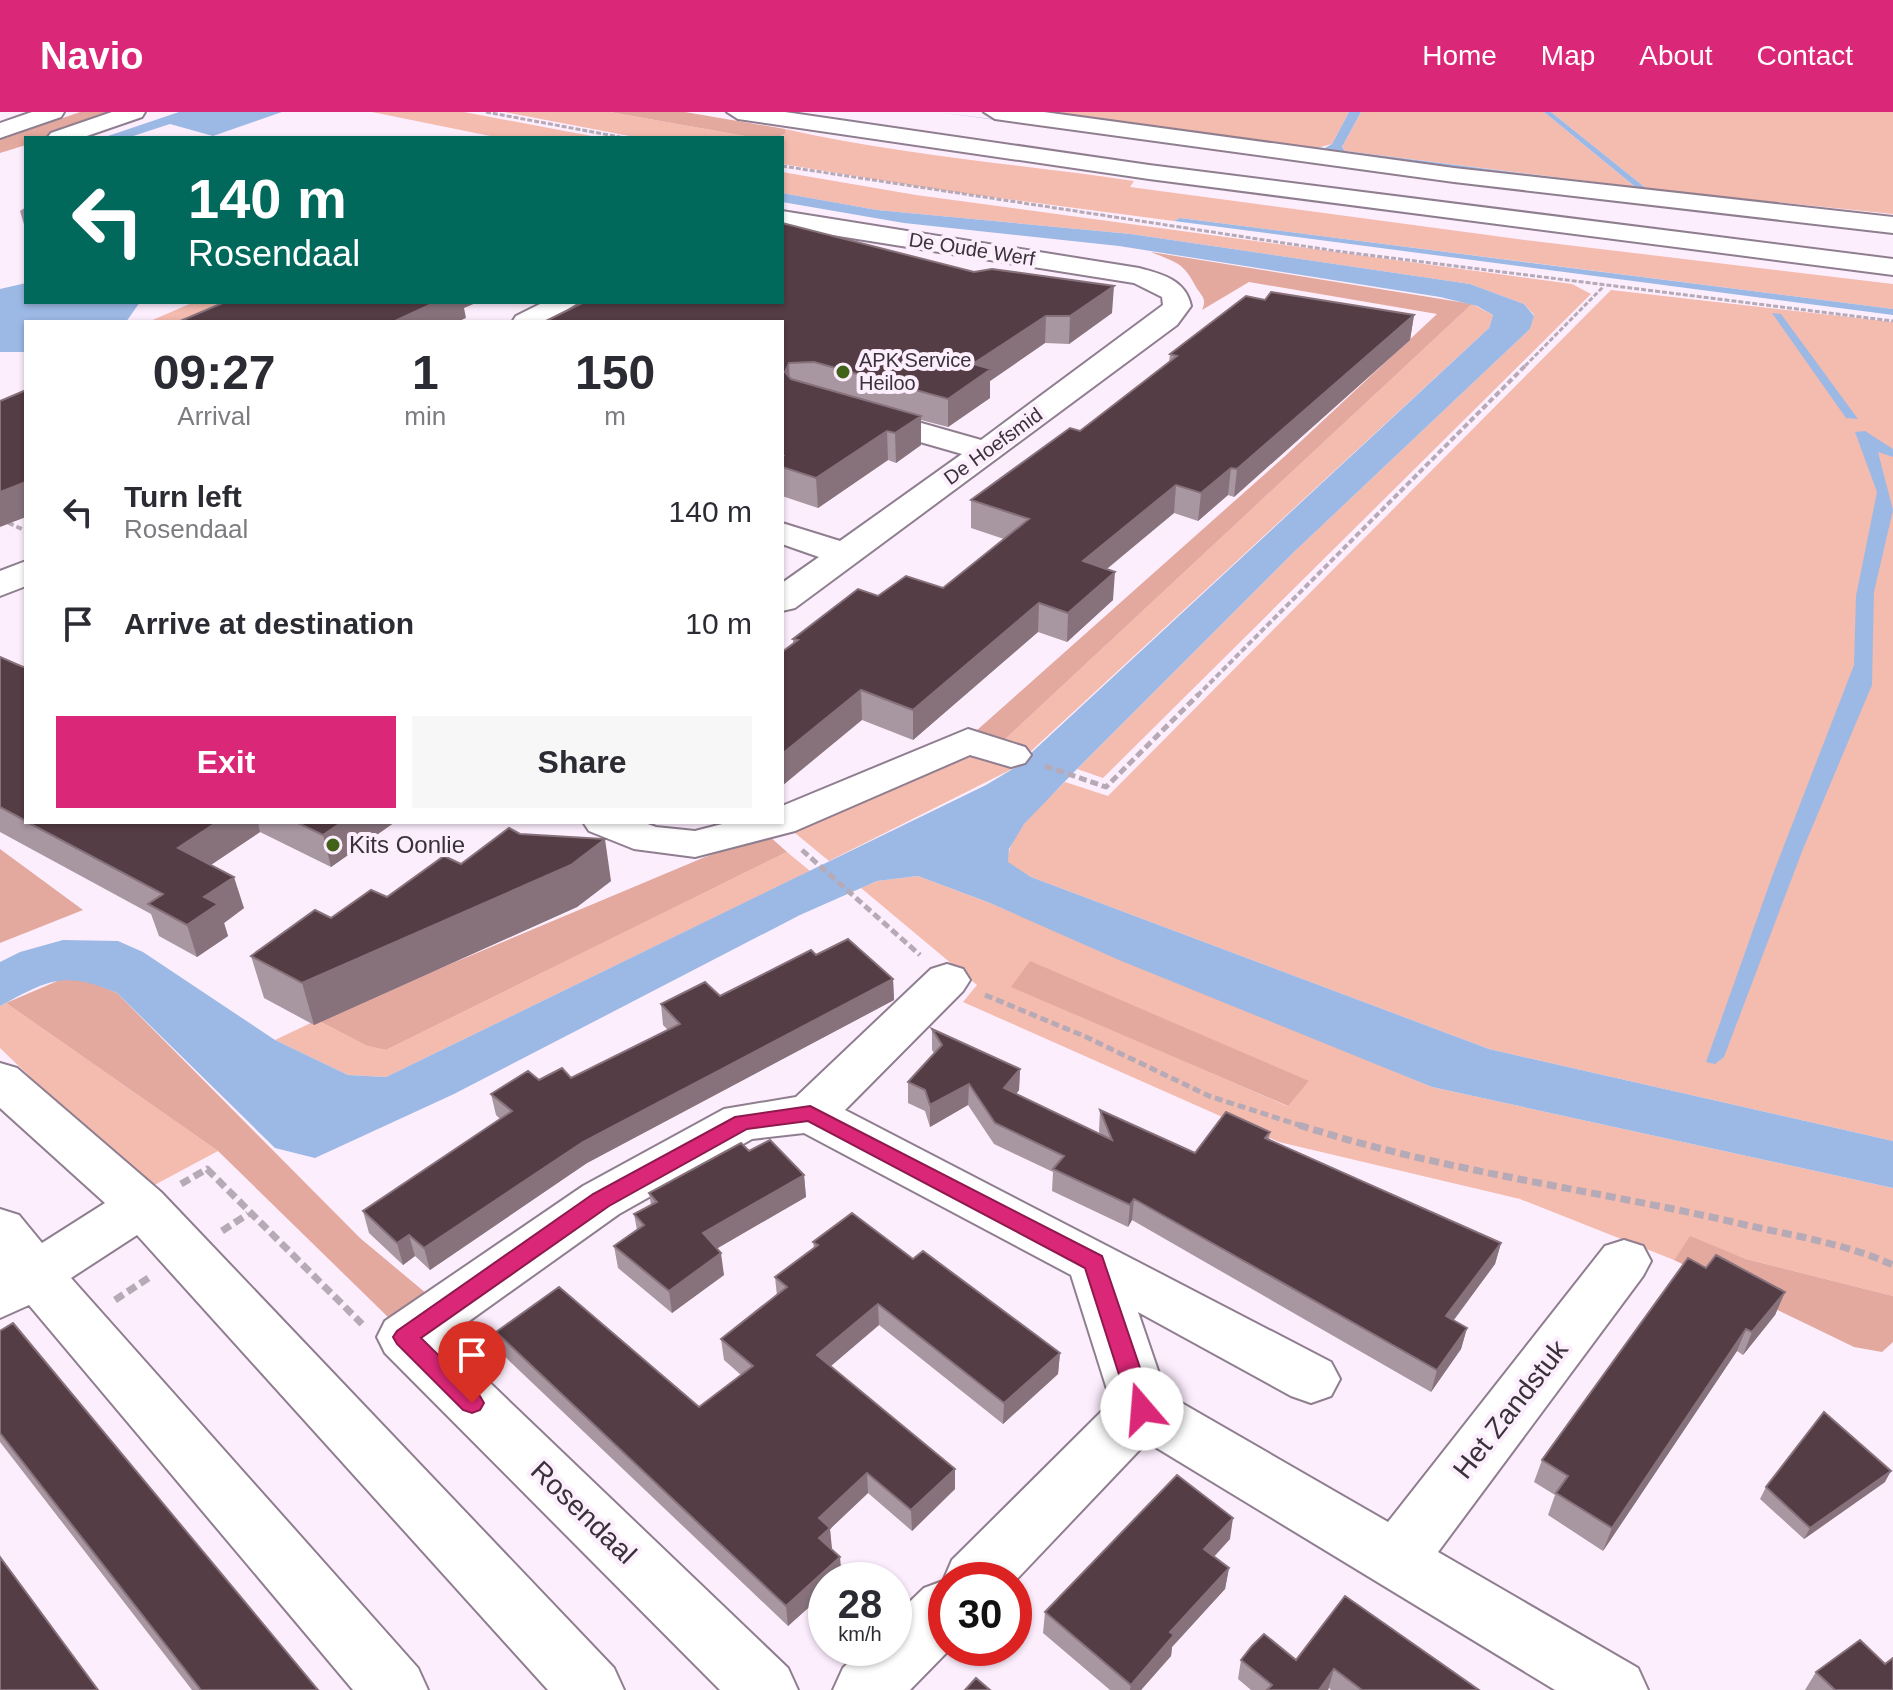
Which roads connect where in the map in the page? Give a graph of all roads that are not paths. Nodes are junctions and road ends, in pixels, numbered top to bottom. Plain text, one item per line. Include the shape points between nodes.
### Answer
1 (53, 112) edge
2 (134, 112) edge
3 (738, 112) edge
4 (848, 112) edge
5 (995, 112) edge
6 (0, 131) edge
7 (65, 136) edge
8 (784, 219) edge
9 (1893, 225) edge
10 (1893, 246) edge
11 (1893, 267) edge
12 (1161, 284) joint
13 (561, 304) edge
14 (530, 320) edge
15 (834, 408) edge
16 (986, 451) junction
17 (784, 534) edge
18 (845, 554) junction
19 (24, 573) edge
20 (0, 585) edge
21 (784, 599) edge
22 (1011, 755) dead end
23 (784, 821) edge
24 (609, 824) edge
25 (773, 824) edge
26 (947, 980) road end
27 (0, 1080) edge
28 (810, 1114) junction
29 (142, 1206) junction
30 (0, 1229) edge
31 (1624, 1261) dead end
32 (1094, 1262) junction
33 (19, 1285) edge
34 (1311, 1379) dead end
35 (1142, 1409) junction
36 (1397, 1558) junction
37 (992, 1562) edge
38 (928, 1627) edge
39 (395, 1690) edge
40 (591, 1690) edge
41 (765, 1690) edge
42 (866, 1690) edge
43 (1615, 1690) edge

1 - 6 main road
2 - 7 main road
3 - 11 main road via 1180,176
4 - 10 main road via 1474,198
5 - 9 main road via 1454,175
8 - 12 main road, De Oude Werf via 1139,276
12 - 16 main road, De Hoefsmid via 1175,294 1177,306 1167,319
13 - 14 main road
15 - 16 main road
16 - 18 main road, De Hoefsmid
17 - 18 main road
18 - 21 main road, De Hoefsmid
19 - 20 main road
22 - 23 main road via 968,741
24 - 25 main road via 649,840 695,844
26 - 28 main road
27 - 29 main road
28 - 32 main road
28 - 41 main road, Rosendaal via 742,1122 601,1200 405,1337
29 - 33 main road
29 - 40 main road
30 - 33 main road
31 - 36 main road, Het Zandstuk
32 - 34 main road
32 - 35 main road
33 - 39 main road via 76,1325
35 - 36 main road
35 - 37 main road
36 - 43 main road
38 - 42 main road

